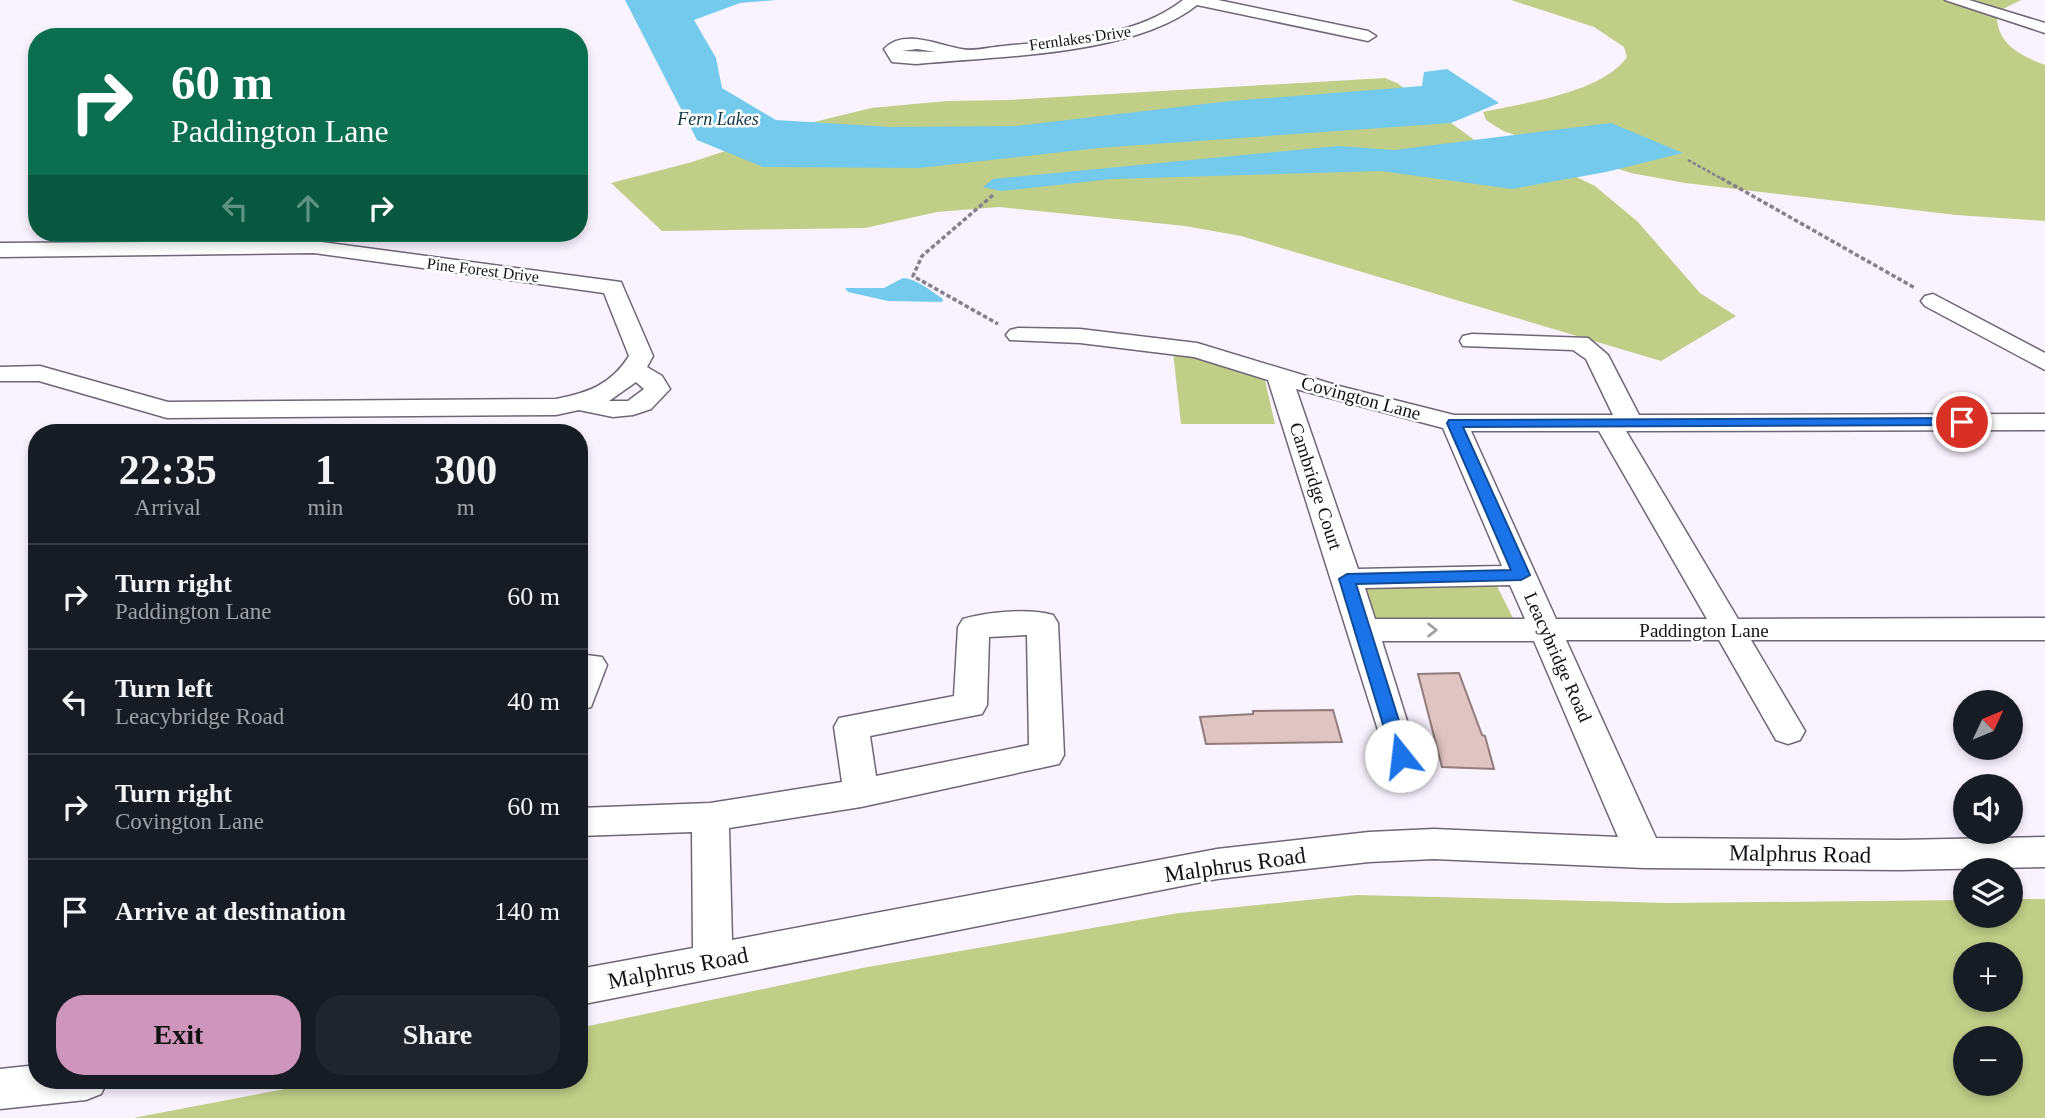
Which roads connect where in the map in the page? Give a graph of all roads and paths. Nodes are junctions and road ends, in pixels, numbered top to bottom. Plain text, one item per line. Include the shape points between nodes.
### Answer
1 (1195, 0) edge
2 (1953, 0) edge
3 (2045, 29) edge
4 (1368, 36) dead end
5 (958, 54) dead end
6 (1688, 160) dead end
7 (993, 195) dead end
8 (0, 250) edge
9 (1933, 301) joint
10 (1018, 335) joint
11 (1472, 341) dead end
12 (2045, 363) edge
13 (0, 374) edge
14 (1279, 376) junction
15 (376, 421) edge
16 (2045, 422) edge
17 (1454, 423) junction
18 (1619, 423) junction
19 (1521, 575) junction
20 (1347, 579) junction
21 (1546, 629) junction
22 (1730, 629) junction
23 (2045, 629) edge
24 (1363, 630) junction
25 (1788, 731) dead end
26 (1401, 756) dead end
27 (860, 793) junction
28 (710, 817) junction
29 (588, 822) edge
30 (1644, 852) junction
31 (2045, 852) edge
32 (713, 962) junction
33 (588, 985) edge
34 (28, 1086) edge
35 (0, 1089) edge

1 - 4 street
1 - 5 street, Fernlakes Drive via 1183,10 1128,33
2 - 3 street
6 - 9 path
7 - 10 path via 922,256 913,276
8 - 15 street, Pine Forest Drive via 314,247 613,286 641,356 634,370 653,381 657,389 638,406 616,410 578,402
9 - 12 street
10 - 14 street, Covington Lane via 1080,336 1197,351
11 - 18 street via 1579,343 1596,355
13 - 15 street via 40,373 167,410
14 - 17 street, Covington Lane
14 - 20 street, Cambridge Court
16 - 18 street, Covington Lane
17 - 18 street, Covington Lane
17 - 19 street, Leacybridge Road
18 - 22 street
19 - 20 street
19 - 21 street, Leacybridge Road
20 - 24 street, Cambridge Court
21 - 22 street, Paddington Lane
24 -> 21 street, Paddington Lane
21 - 30 street, Leacybridge Road
22 - 23 street, Paddington Lane
22 - 25 street
24 - 26 street, Cambridge Court
27 - 27 street via 1047,755 1042,623 974,627 970,705 850,727
27 - 28 street
28 - 29 street
28 - 32 street
30 - 31 street, Malphrus Road
30 - 32 street, Malphrus Road via 1434,844 1217,864
32 - 33 street, Malphrus Road
34 - 35 street

